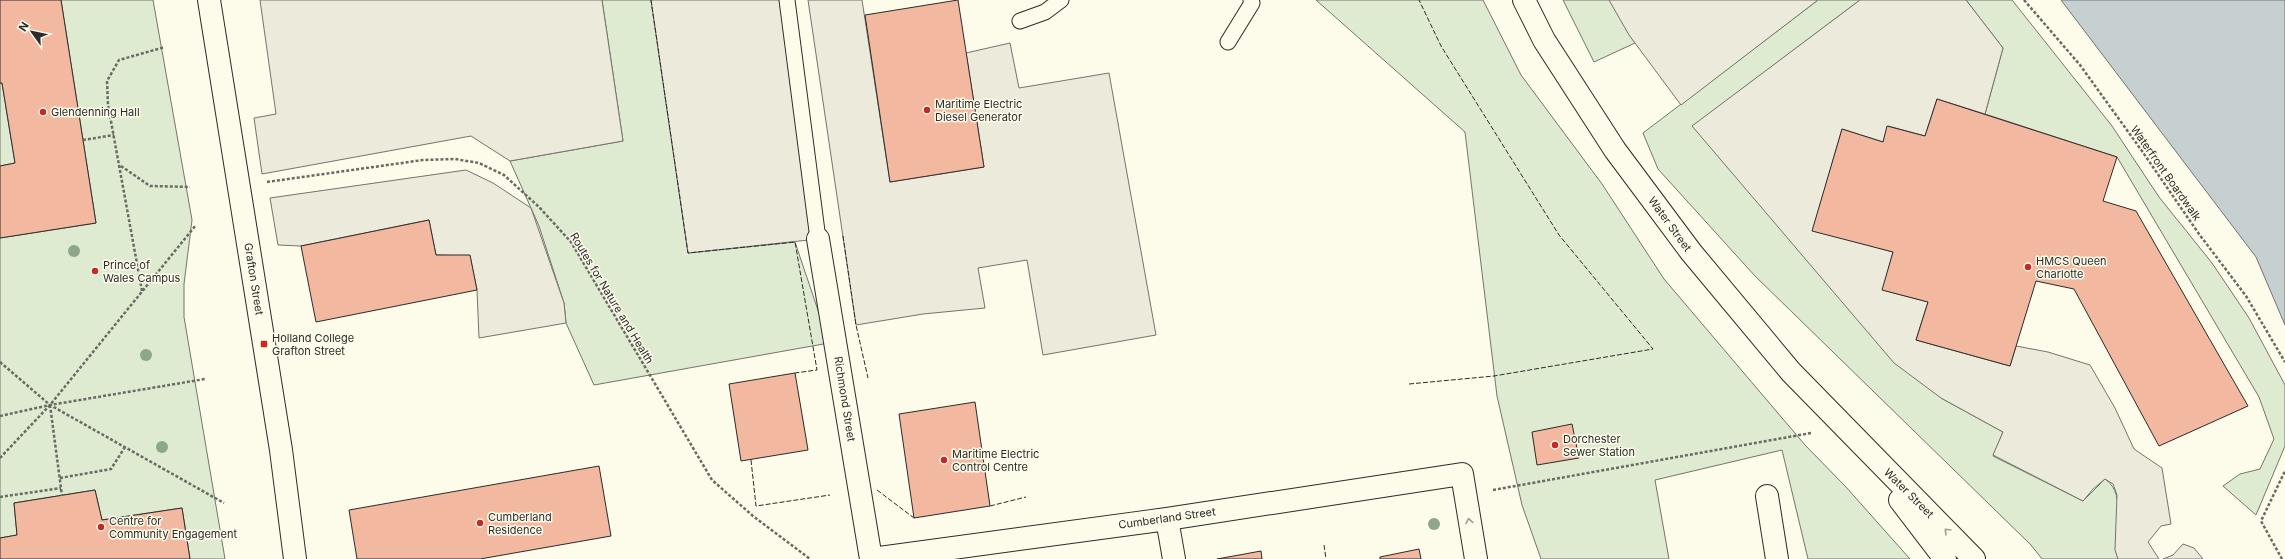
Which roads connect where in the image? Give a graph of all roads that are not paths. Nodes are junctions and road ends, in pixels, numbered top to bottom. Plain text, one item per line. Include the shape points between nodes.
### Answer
1 (209, 0) edge
2 (787, 0) edge
3 (1060, 0) edge
4 (1251, 0) edge
5 (1524, 0) edge
6 (1020, 21) dead end
7 (1228, 42) dead end
8 (818, 239) joint
9 (1844, 427) junction
10 (1767, 496) dead end
11 (1167, 519) junction
12 (295, 559) edge
13 (872, 559) edge
14 (1174, 559) edge
15 (1476, 559) edge
16 (1777, 559) edge
17 (1945, 559) edge
18 (1974, 559) edge

1 - 12 street, Grafton Street via 281,450
2 - 8 lane
3 - 6 lane via 1045,12
4 - 7 lane via 1252,3
5 - 9 street, Water Street via 1544,40 1615,150 1691,252 1791,372
8 - 13 street, Richmond Street
9 - 17 street, Water Street
18 -> 9 street, Water Street
10 - 16 street
11 - 13 street, Cumberland Street
11 - 14 street
15 -> 11 street, Cumberland Street via 1462,474

